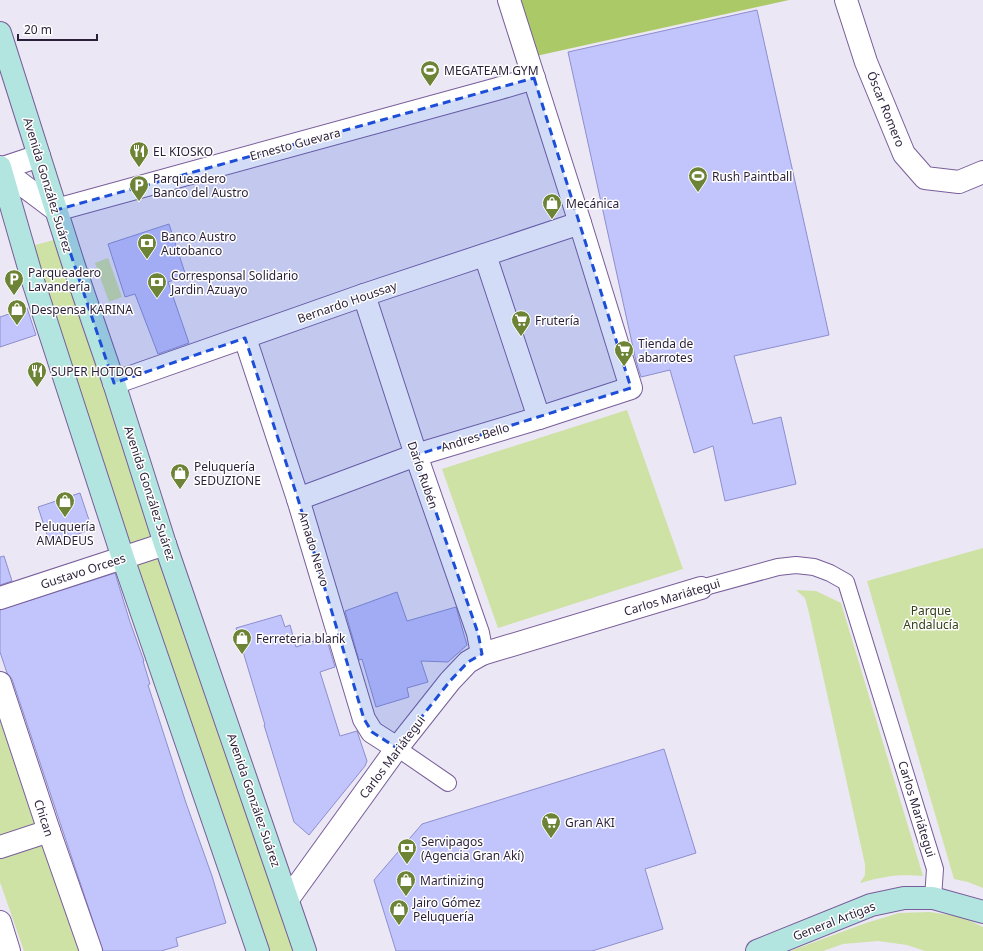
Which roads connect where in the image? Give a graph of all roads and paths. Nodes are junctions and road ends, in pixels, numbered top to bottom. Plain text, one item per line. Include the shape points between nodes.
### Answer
1 (509, 0) edge
2 (846, 0) edge
3 (0, 33) edge
4 (534, 78) junction
5 (39, 156) junction
6 (0, 168) edge
7 (983, 172) edge
8 (56, 210) junction
9 (580, 223) junction
10 (485, 255) junction
11 (364, 295) junction
12 (245, 338) junction
13 (114, 383) junction
14 (539, 418) junction
15 (416, 454) junction
16 (298, 498) junction
17 (165, 544) junction
18 (123, 558) junction
19 (701, 588) joint
20 (0, 598) edge
21 (482, 654) junction
22 (0, 683) edge
23 (397, 748) junction
24 (448, 783) dead end
25 (49, 831) junction
26 (0, 847) edge
27 (933, 898) junction
28 (288, 899) junction
29 (983, 912) edge
30 (0, 922) edge
31 (10, 951) edge
32 (91, 951) edge
33 (258, 951) edge
34 (305, 951) edge
35 (757, 951) edge

1 - 4 street
2 - 7 street, Óscar Romero via 866,62 904,154 925,178 960,182
3 - 5 main road, Avenida González Suárez
4 - 8 street, Ernesto Guevara
4 - 9 street
5 - 6 street
5 - 8 main road, Avenida González Suárez
6 - 8 street
6 - 18 main road via 32,278
8 - 13 main road, Avenida González Suárez
9 - 10 street, Bernardo Houssay
9 - 14 street, Andres Bello via 631,388
10 - 11 street, Bernardo Houssay
10 - 14 street
11 - 12 street, Bernardo Houssay
11 - 15 street, Darío Rubén
12 - 13 street, Bernardo Houssay
12 - 16 street, Amado Nervo
13 - 17 main road, Avenida González Suárez
14 - 15 street, Andres Bello
15 - 16 street, Andres Bello
15 - 21 street, Darío Rubén via 478,633
16 - 23 street, Amado Nervo via 364,719 372,732
17 - 18 street, Gustavo Orcees
17 - 28 main road, Avenida González Suárez
18 - 20 street, Gustavo Orcees
18 - 33 main road
19 - 21 street, Carlos Mariátegui
19 - 27 lane, Carlos Mariátegui via 778,567 796,565 814,567 846,582 936,869
21 - 23 street, Carlos Mariátegui via 468,662 450,681
22 - 25 street, Chican
23 - 24 lane
23 - 28 street, Carlos Mariátegui
25 - 26 street
25 - 32 street, Chican
27 - 29 main road, General Artigas
27 - 35 main road, General Artigas via 904,898 871,905
28 - 34 main road, Avenida González Suárez
30 - 31 street

